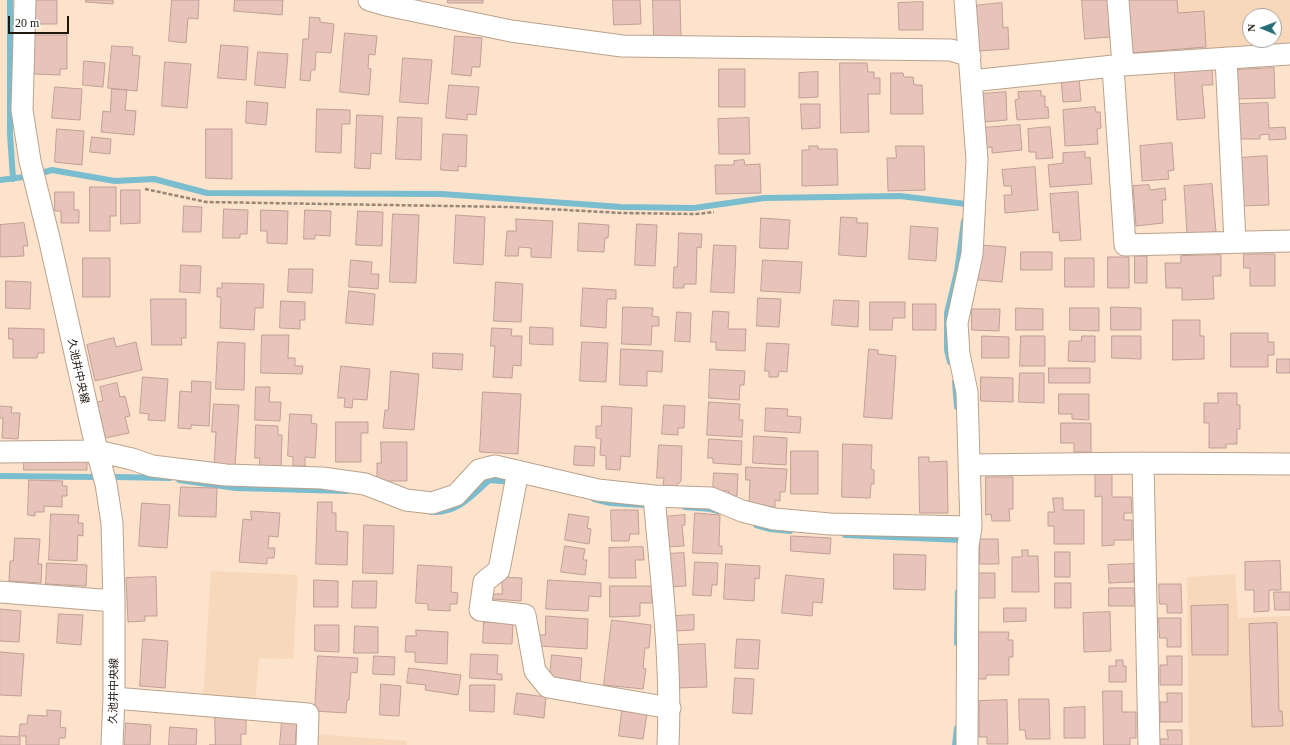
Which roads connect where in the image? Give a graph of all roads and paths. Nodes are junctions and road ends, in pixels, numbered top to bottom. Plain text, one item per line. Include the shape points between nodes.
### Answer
1 (25, 0) edge
2 (369, 0) edge
3 (965, 0) edge
4 (1118, 0) edge
5 (961, 53) junction
6 (1290, 54) edge
7 (1226, 58) junction
8 (1118, 66) junction
9 (971, 80) junction
10 (145, 189) dead end
11 (714, 212) dead end
12 (1290, 241) edge
13 (1235, 242) junction
14 (96, 451) junction
15 (0, 452) edge
16 (1143, 463) junction
17 (1290, 464) edge
18 (970, 465) junction
19 (516, 479) junction
20 (655, 504) junction
21 (961, 527) junction
22 (0, 592) edge
23 (114, 601) junction
24 (114, 698) junction
25 (670, 708) junction
26 (112, 745) edge
27 (307, 745) edge
28 (668, 745) edge
29 (967, 745) edge
30 (1149, 745) edge

1 - 14 street, 久池井中央線 via 22,110 29,154
2 - 5 street via 386,6 511,31 622,46
3 - 5 street
4 - 8 street
5 - 9 street
6 - 7 street
7 - 8 street
7 - 13 street
8 - 9 street
8 - 13 street via 1125,245
9 - 18 street via 977,160 976,198 972,254 957,323 959,354 967,392
10 - 11 path via 206,202 510,207 622,213
12 - 13 street
14 - 15 street
14 - 19 street via 152,466 226,475 322,478 365,484 406,500 432,503 456,494 479,470 494,466
14 - 23 street, 久池井中央線 via 106,484 112,523
16 - 17 street
16 - 18 street
16 - 30 street
18 - 21 street
19 - 20 street via 598,490
19 - 25 street via 499,570 484,582 480,610 525,615 535,671 548,687
20 - 21 street via 711,498 742,511 774,519 830,524
20 - 25 street via 666,619
21 - 29 street via 968,546
22 - 23 street
23 - 24 street, 久池井中央線
24 - 26 street, 久池井中央線
24 - 27 street via 308,714
25 - 28 street

